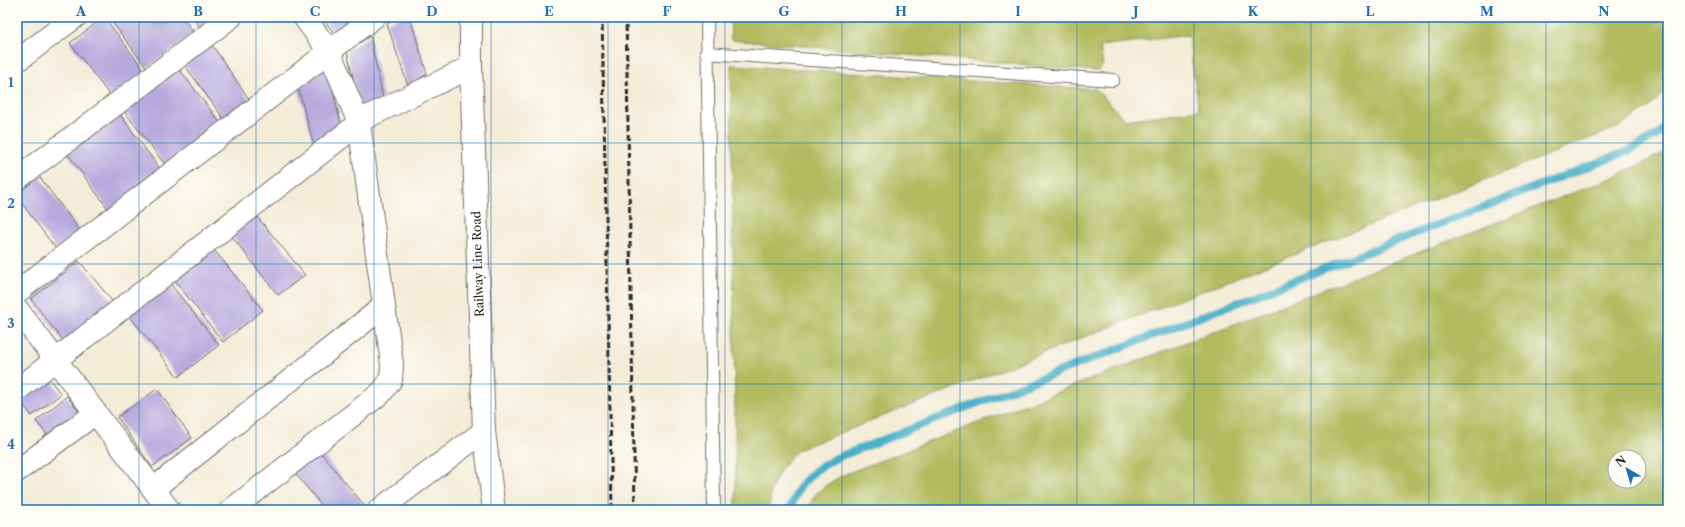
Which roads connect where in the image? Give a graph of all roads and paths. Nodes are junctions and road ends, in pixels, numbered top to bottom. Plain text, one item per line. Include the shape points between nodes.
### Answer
1 (75, 17) edge
2 (231, 17) edge
3 (304, 17) edge
4 (374, 17) edge
5 (471, 17) edge
6 (707, 17) edge
7 (329, 51) junction
8 (706, 53) junction
9 (17, 61) edge
10 (471, 67) junction
11 (1113, 80) dead end
12 (359, 123) junction
13 (17, 179) edge
14 (17, 292) edge
15 (384, 306) junction
16 (17, 309) edge
17 (56, 360) junction
18 (17, 390) edge
19 (96, 413) junction
20 (484, 431) junction
21 (17, 472) edge
22 (153, 489) junction
23 (493, 509) edge
24 (169, 510) edge
25 (231, 510) edge
26 (379, 510) edge
27 (714, 510) edge

1 - 9 street
2 - 13 street
3 - 7 street
4 - 7 street
5 - 10 street, Railway Line Road
6 - 8 lane
7 - 12 street
7 - 14 street
8 - 11 lane
8 - 27 lane
10 - 12 street
10 - 20 street, Railway Line Road
12 - 15 street
12 - 17 street
15 - 22 street
15 - 25 street via 392,364 391,380 381,393
16 - 17 street
17 - 18 street
17 - 19 street
19 - 21 street
19 - 22 street
20 - 23 street, Railway Line Road
20 - 26 street
22 - 24 street

